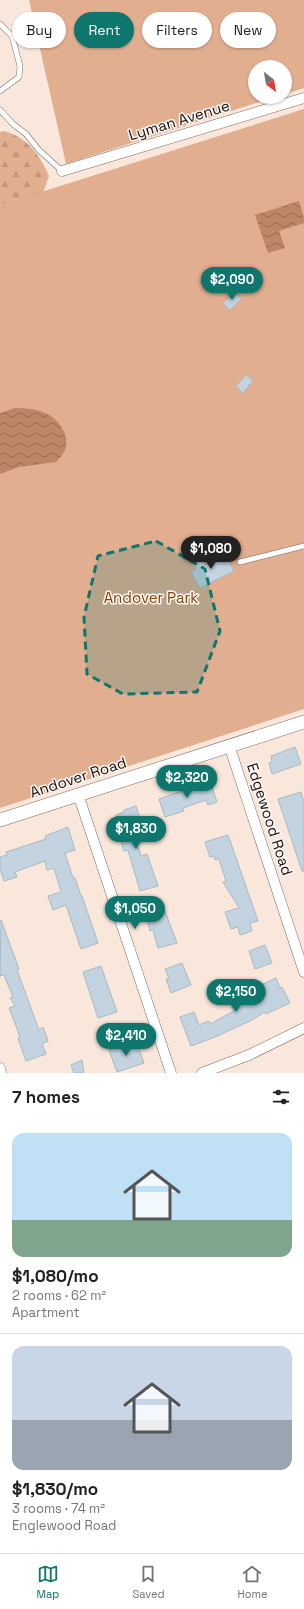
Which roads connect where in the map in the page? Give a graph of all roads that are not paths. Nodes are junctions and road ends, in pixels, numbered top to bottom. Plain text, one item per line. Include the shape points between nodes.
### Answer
1 (0, 24) edge
2 (0, 90) edge
3 (304, 98) edge
4 (0, 110) edge
5 (62, 171) joint
6 (304, 546) edge
7 (240, 562) dead end
8 (304, 722) edge
9 (229, 745) junction
10 (78, 794) junction
11 (0, 820) edge
12 (304, 972) edge
13 (304, 1028) edge
14 (0, 1068) edge
15 (1, 1073) edge
16 (171, 1073) edge
17 (202, 1073) edge

1 - 2 lane via 12,36 20,66 19,77
3 - 5 street, Lyman Avenue
4 - 5 lane
6 - 7 lane
8 - 9 street, Andover Road
9 - 10 street, Andover Road
9 - 12 street, Edgewood Road
10 - 11 street, Andover Road
10 - 16 street
13 - 17 street via 249,1055
14 - 15 street

